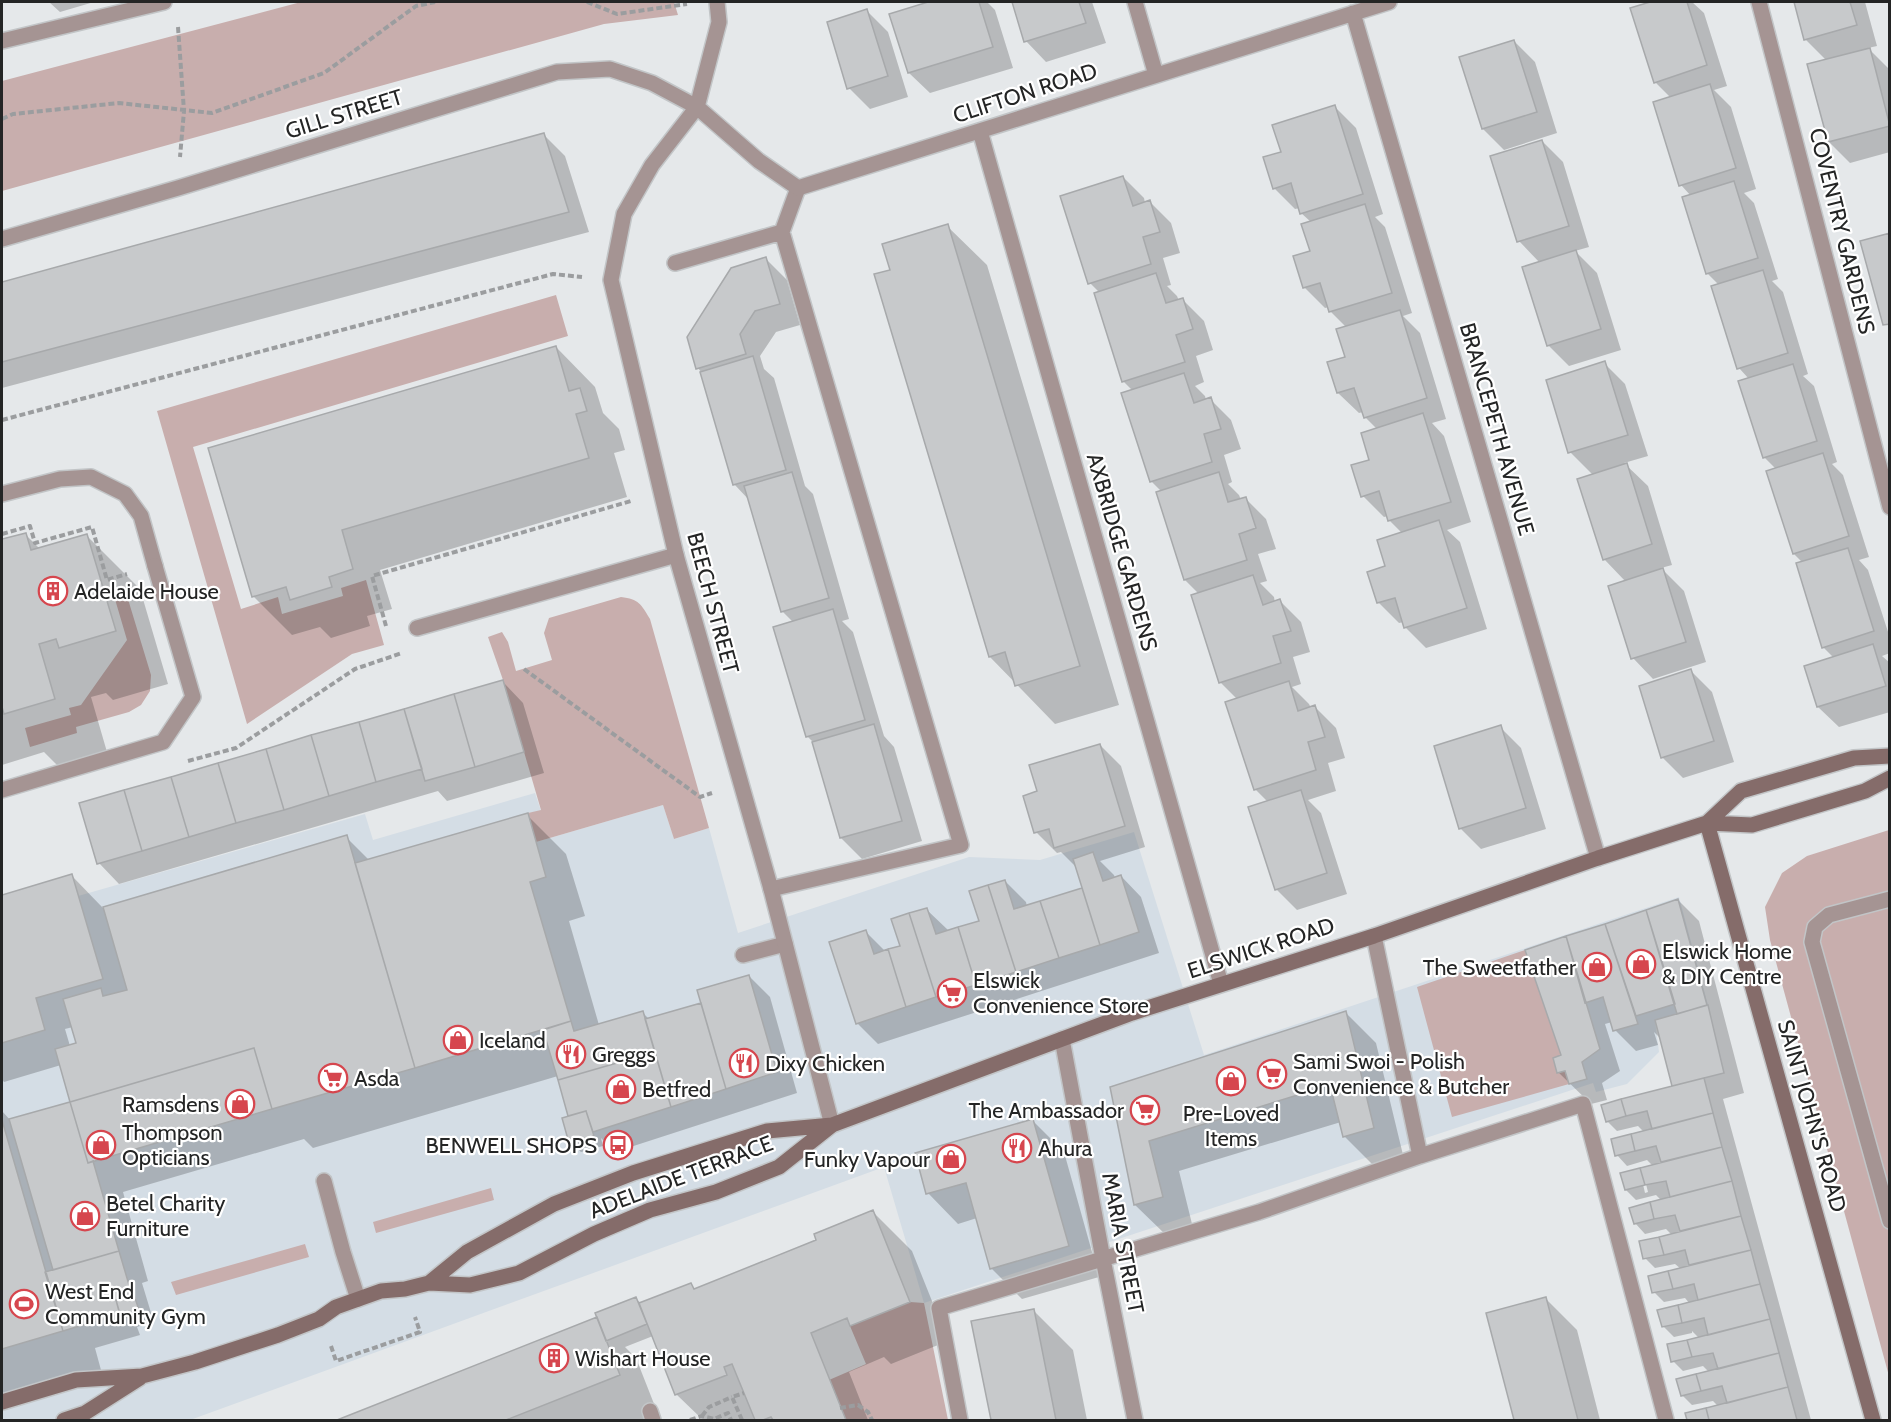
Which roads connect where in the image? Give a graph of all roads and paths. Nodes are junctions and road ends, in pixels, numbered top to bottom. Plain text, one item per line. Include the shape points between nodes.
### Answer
1 (164, 2) edge
2 (435, 2) edge
3 (587, 2) edge
4 (717, 2) edge
5 (1135, 2) edge
6 (1389, 2) edge
7 (1759, 2) edge
8 (692, 3) dead end
9 (1353, 13) junction
10 (178, 23) dead end
11 (2, 41) edge
12 (1156, 75) junction
13 (696, 107) junction
14 (184, 111) junction
15 (2, 119) edge
16 (980, 131) junction
17 (178, 188) junction
18 (798, 188) junction
19 (782, 232) junction
20 (2, 239) edge
21 (675, 262) dead end
22 (611, 280) junction
23 (2, 420) edge
24 (661, 492) junction
25 (2, 494) edge
26 (1890, 507) edge
27 (2, 534) edge
28 (676, 555) junction
29 (155, 566) junction
30 (417, 628) dead end
31 (388, 633) dead end
32 (405, 652) dead end
33 (524, 669) dead end
34 (1890, 756) edge
35 (180, 763) dead end
36 (1890, 778) edge
37 (2, 789) edge
38 (700, 796) dead end
39 (1707, 823) junction
40 (1598, 858) junction
41 (771, 889) junction
42 (1890, 899) edge
43 (1374, 936) junction
44 (785, 944) junction
45 (743, 955) dead end
46 (1221, 984) junction
47 (1062, 1039) junction
48 (832, 1125) junction
49 (1420, 1156) junction
50 (324, 1181) dead end
51 (1890, 1221) edge
52 (1103, 1259) junction
53 (429, 1283) junction
54 (358, 1299) junction
55 (412, 1307) dead end
56 (330, 1344) dead end
57 (142, 1376) junction
58 (744, 1393) dead end
59 (732, 1397) junction
60 (2, 1402) edge
61 (840, 1408) dead end
62 (702, 1416) junction
63 (64, 1420) edge
64 (690, 1420) edge
65 (731, 1420) edge
66 (742, 1420) edge
67 (872, 1420) edge
68 (960, 1420) edge
69 (1135, 1420) edge
70 (1666, 1420) edge
71 (1873, 1420) edge

1 - 11 street
2 - 14 path via 416,6 324,72 212,113
3 - 8 path via 617,14
4 - 13 street via 719,22
5 - 12 street
6 - 9 street, CLIFTON ROAD
7 - 26 street, COVENTRY GARDENS
9 - 12 street, CLIFTON ROAD
9 - 40 street, BRANCEPETH AVENUE
10 - 14 path
12 - 16 street, CLIFTON ROAD
13 - 17 street, GILL STREET via 652,83 610,69 557,72
13 - 18 street via 759,161
13 - 22 street, BEECH STREET via 652,165 624,214
14 - 15 path via 119,103 13,114
14 - 17 path
16 - 18 street, CLIFTON ROAD
16 - 46 street, AXBRIDGE GARDENS
17 - 20 street, GILL STREET
18 - 19 street
19 - 21 street
19 - 41 street via 961,845
22 - 23 path via 553,274
22 - 24 street, BEECH STREET
24 - 28 street, BEECH STREET
24 - 31 path via 372,576
25 - 29 street via 60,479 91,477 125,494 136,509
27 - 29 path via 30,526 35,543 92,527 107,580
28 - 30 street
28 - 41 street, BEECH STREET
29 - 37 street via 193,697 163,742
32 - 35 path via 356,669 236,748
33 - 38 path
34 - 39 main road, ELSWICK ROAD via 1854,758 1741,791
36 - 39 main road, ELSWICK ROAD via 1864,791 1752,825
39 - 40 main road, ELSWICK ROAD
39 - 71 main road, SAINT JOHN'S ROAD
40 - 43 main road, ELSWICK ROAD
41 - 44 street, BEECH STREET
42 - 51 street via 1829,915 1815,927 1812,942
43 - 46 main road, ELSWICK ROAD
43 - 49 street
44 - 45 street
44 - 48 street, BEECH STREET
46 - 47 main road, ELSWICK ROAD
47 - 48 main road, ELSWICK ROAD
47 - 52 street, MARIA STREET
48 - 53 main road, ADELAIDE TERRACE via 767,1131 633,1173 554,1204 467,1252
48 - 53 main road, ADELAIDE TERRACE via 779,1167 716,1192 650,1210 519,1273 470,1285
49 - 52 street via 1259,1212
49 - 70 street via 1583,1104
50 - 54 street
52 - 68 street via 939,1308
52 - 69 street, MARIA STREET
53 - 54 main road, ADELAIDE TERRACE
54 - 57 main road, ADELAIDE TERRACE via 278,1335
55 - 56 path via 420,1332 336,1361
57 - 60 main road, ADELAIDE TERRACE via 76,1380
57 - 63 main road, ADELAIDE TERRACE via 85,1413
58 - 59 path
59 - 62 path via 709,1407
59 - 66 path
61 - 67 path via 858,1404
62 - 64 path
62 - 65 path via 714,1419 728,1413

